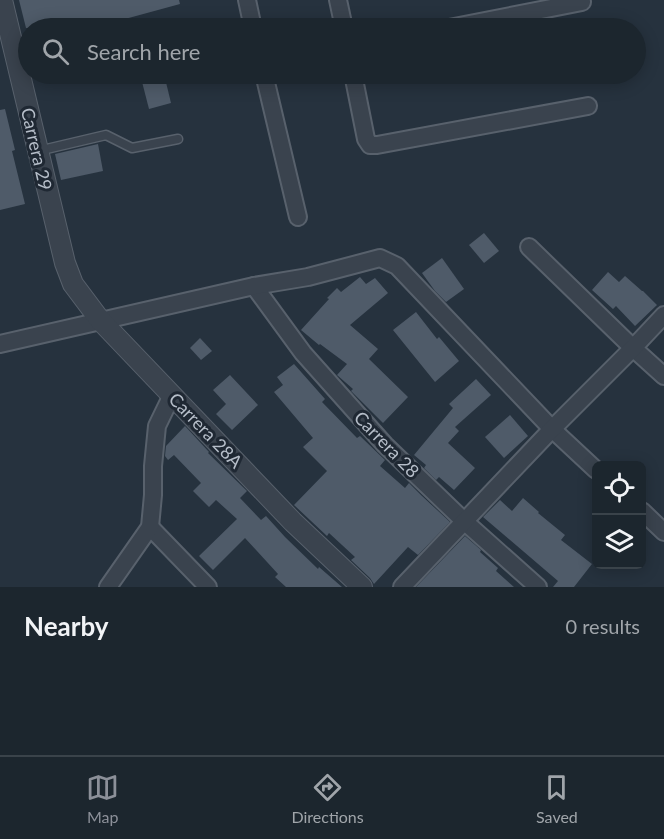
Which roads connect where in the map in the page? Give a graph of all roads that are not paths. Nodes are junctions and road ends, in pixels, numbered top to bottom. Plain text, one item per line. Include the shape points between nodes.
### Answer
1 (2, 0) edge
2 (247, 0) edge
3 (338, 0) edge
4 (582, 2) dead end
5 (252, 18) edge
6 (342, 18) edge
7 (500, 18) edge
8 (18, 67) edge
9 (22, 84) edge
10 (266, 84) edge
11 (355, 84) edge
12 (588, 106) dead end
13 (178, 139) dead end
14 (38, 151) junction
15 (298, 218) dead end
16 (529, 247) dead end
17 (64, 263) joint
18 (254, 286) junction
19 (664, 315) edge
20 (100, 320) junction
21 (0, 344) edge
22 (633, 348) junction
23 (664, 376) edge
24 (172, 395) junction
25 (552, 429) junction
26 (592, 465) edge
27 (645, 515) edge
28 (464, 521) junction
29 (150, 527) junction
30 (664, 532) edge
31 (108, 587) edge
32 (208, 587) edge
33 (362, 587) edge
34 (402, 587) edge
35 (538, 587) edge

1 - 8 street, Carrera 29
2 - 5 street
3 - 6 street
4 - 7 street
9 - 14 street, Carrera 29
10 - 15 street
11 - 12 street via 366,139 377,146
13 - 14 lane via 132,148 106,135
14 - 17 street, Carrera 29
16 - 22 street
17 - 20 street, Carrera 28A via 73,284
18 - 20 street
18 - 25 street via 380,258 397,266
18 - 28 street, Carrera 28 via 303,353 385,445
19 - 22 street
20 - 21 street
20 - 24 street, Carrera 28A
22 - 23 street
22 - 25 street
24 - 29 street via 157,426
24 - 33 street, Carrera 28A via 293,522
25 - 26 street
25 - 28 street
27 - 30 street
28 - 34 street
28 - 35 street, Carrera 28
29 - 31 street
29 - 32 street

